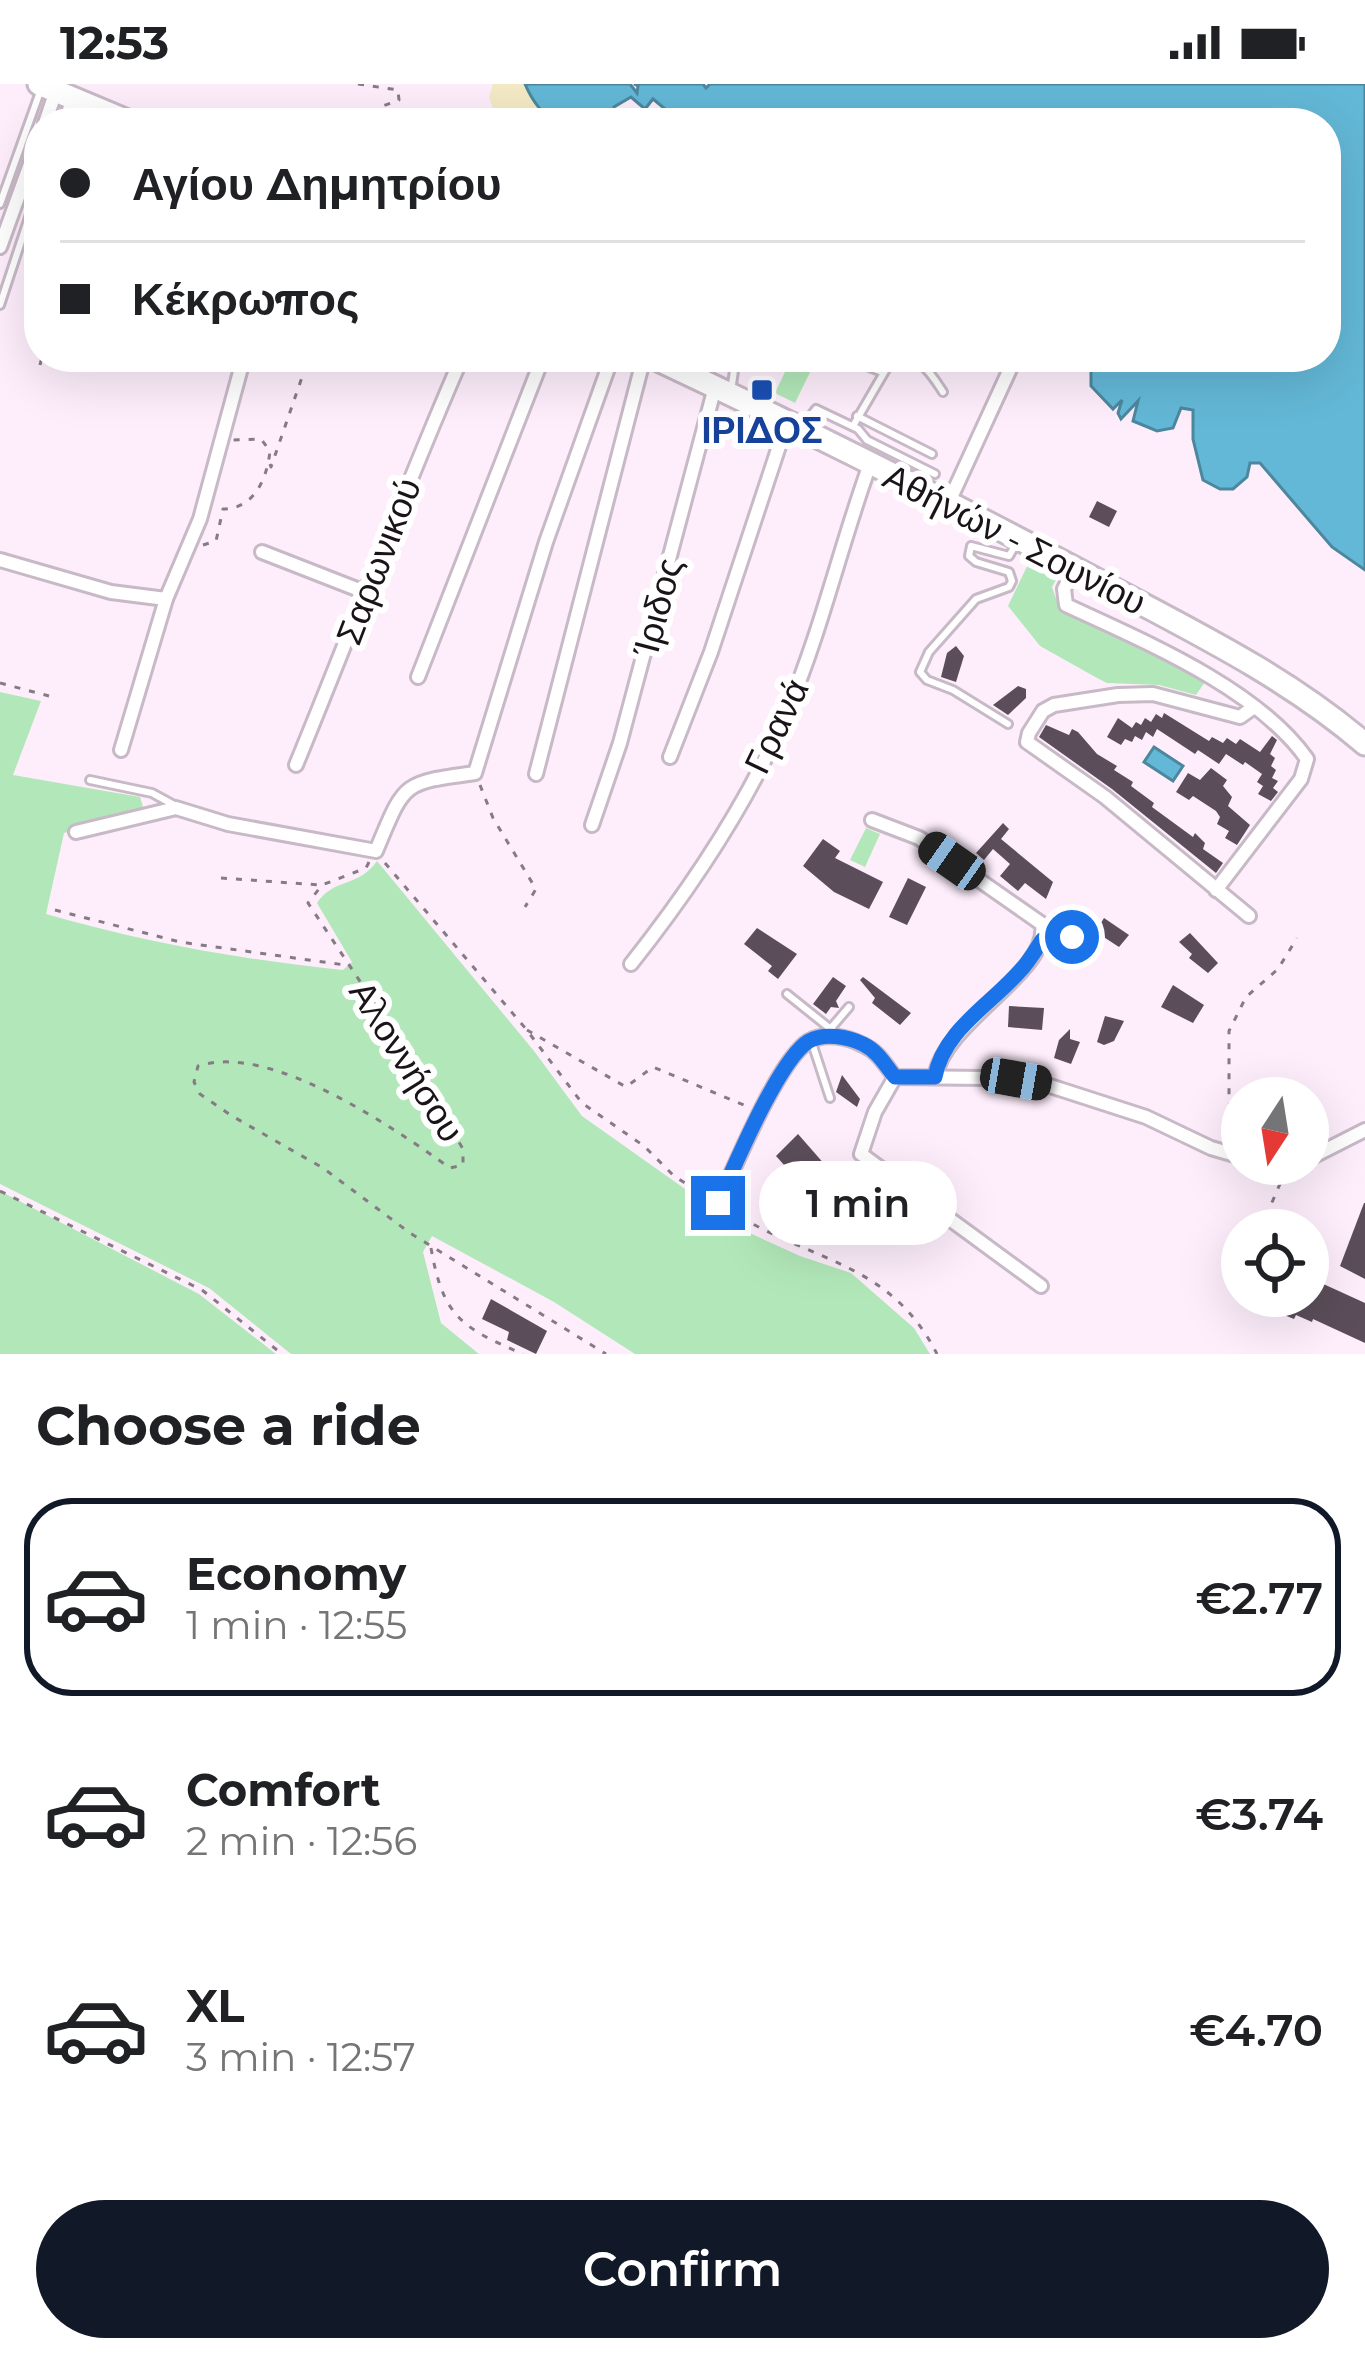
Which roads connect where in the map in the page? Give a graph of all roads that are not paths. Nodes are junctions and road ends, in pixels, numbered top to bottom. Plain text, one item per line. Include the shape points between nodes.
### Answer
1 (52, 89) edge
2 (96, 108) edge
3 (24, 151) edge
4 (24, 181) edge
5 (0, 204) edge
6 (24, 233) edge
7 (0, 248) edge
8 (0, 305) edge
9 (240, 372) edge
10 (456, 372) edge
11 (537, 372) edge
12 (607, 372) edge
13 (644, 372) edge
14 (682, 372) edge
15 (731, 372) edge
16 (882, 372) edge
17 (930, 372) edge
18 (1009, 372) edge
19 (723, 390) junction
20 (943, 392) dead end
21 (857, 416) junction
22 (794, 425) junction
23 (853, 426) junction
24 (932, 454) dead end
25 (870, 464) junction
26 (935, 474) dead end
27 (948, 504) junction
28 (1019, 539) junction
29 (262, 552) dead end
30 (0, 560) edge
31 (1075, 568) junction
32 (367, 593) junction
33 (166, 599) junction
34 (418, 676) dead end
35 (1254, 707) junction
36 (1008, 724) dead end
37 (1365, 744) edge
38 (121, 750) dead end
39 (670, 757) dead end
40 (296, 765) dead end
41 (536, 774) dead end
42 (90, 780) dead end
43 (176, 808) junction
44 (872, 820) dead end
45 (592, 825) dead end
46 (76, 832) dead end
47 (1216, 890) junction
48 (1249, 916) dead end
49 (1083, 936) dead end
50 (1042, 940) junction
51 (631, 964) dead end
52 (787, 994) dead end
53 (849, 1007) dead end
54 (835, 1032) junction
55 (811, 1040) junction
56 (895, 1077) junction
57 (935, 1077) junction
58 (830, 1098) dead end
59 (1365, 1130) edge
60 (1329, 1148) edge
61 (1221, 1151) edge
62 (718, 1203) dead end
63 (1041, 1286) dead end

1 - 2 main road
3 - 5 lane
4 - 7 street
6 - 8 lane
9 - 33 street
10 - 32 street, Σαρωνικού
11 - 34 street
12 - 43 street via 475,772 410,788 376,851
13 - 41 street
14 - 19 main road, Αθήνών - Σουνίου
15 - 19 lane
16 - 21 lane
17 - 20 lane
18 - 27 street
19 - 22 main road, Αθήνών - Σουνίου
19 - 45 street, Ίριδος
21 - 23 lane
21 - 24 lane
22 - 23 lane via 816,409
22 - 25 main road, Αθήνών - Σουνίου
22 - 39 street
23 - 26 lane
25 - 27 main road, Αθήνών - Σουνίου
25 - 51 street, Γρανά via 788,711 706,858
27 - 28 main road, Αθήνών - Σουνίου
28 - 31 main road, Αθήνών - Σουνίου
28 - 36 lane via 1009,556 971,546 976,562 1009,572 1012,581 976,599 920,672
29 - 32 street
30 - 33 street
31 - 35 street via 1066,605
31 - 37 main road, Αθήνών - Σουνίου via 1281,680
32 - 40 street, Σαρωνικού
33 - 38 street
35 - 47 street via 1304,753 1306,767
35 - 47 street via 1240,717 1154,694 1118,694 1054,705 1029,733 1035,751 1105,797
42 - 43 lane via 152,793
43 - 46 street
44 - 50 street via 920,838 1034,918
47 - 48 street
49 - 50 lane
50 - 57 street via 952,1039
52 - 54 lane
53 - 54 lane
54 - 55 street
54 - 56 street via 884,1059
55 - 58 lane
55 - 62 street via 761,1112
56 - 57 street
56 - 63 street via 861,1154
57 - 61 street via 1047,1085
59 - 60 street

